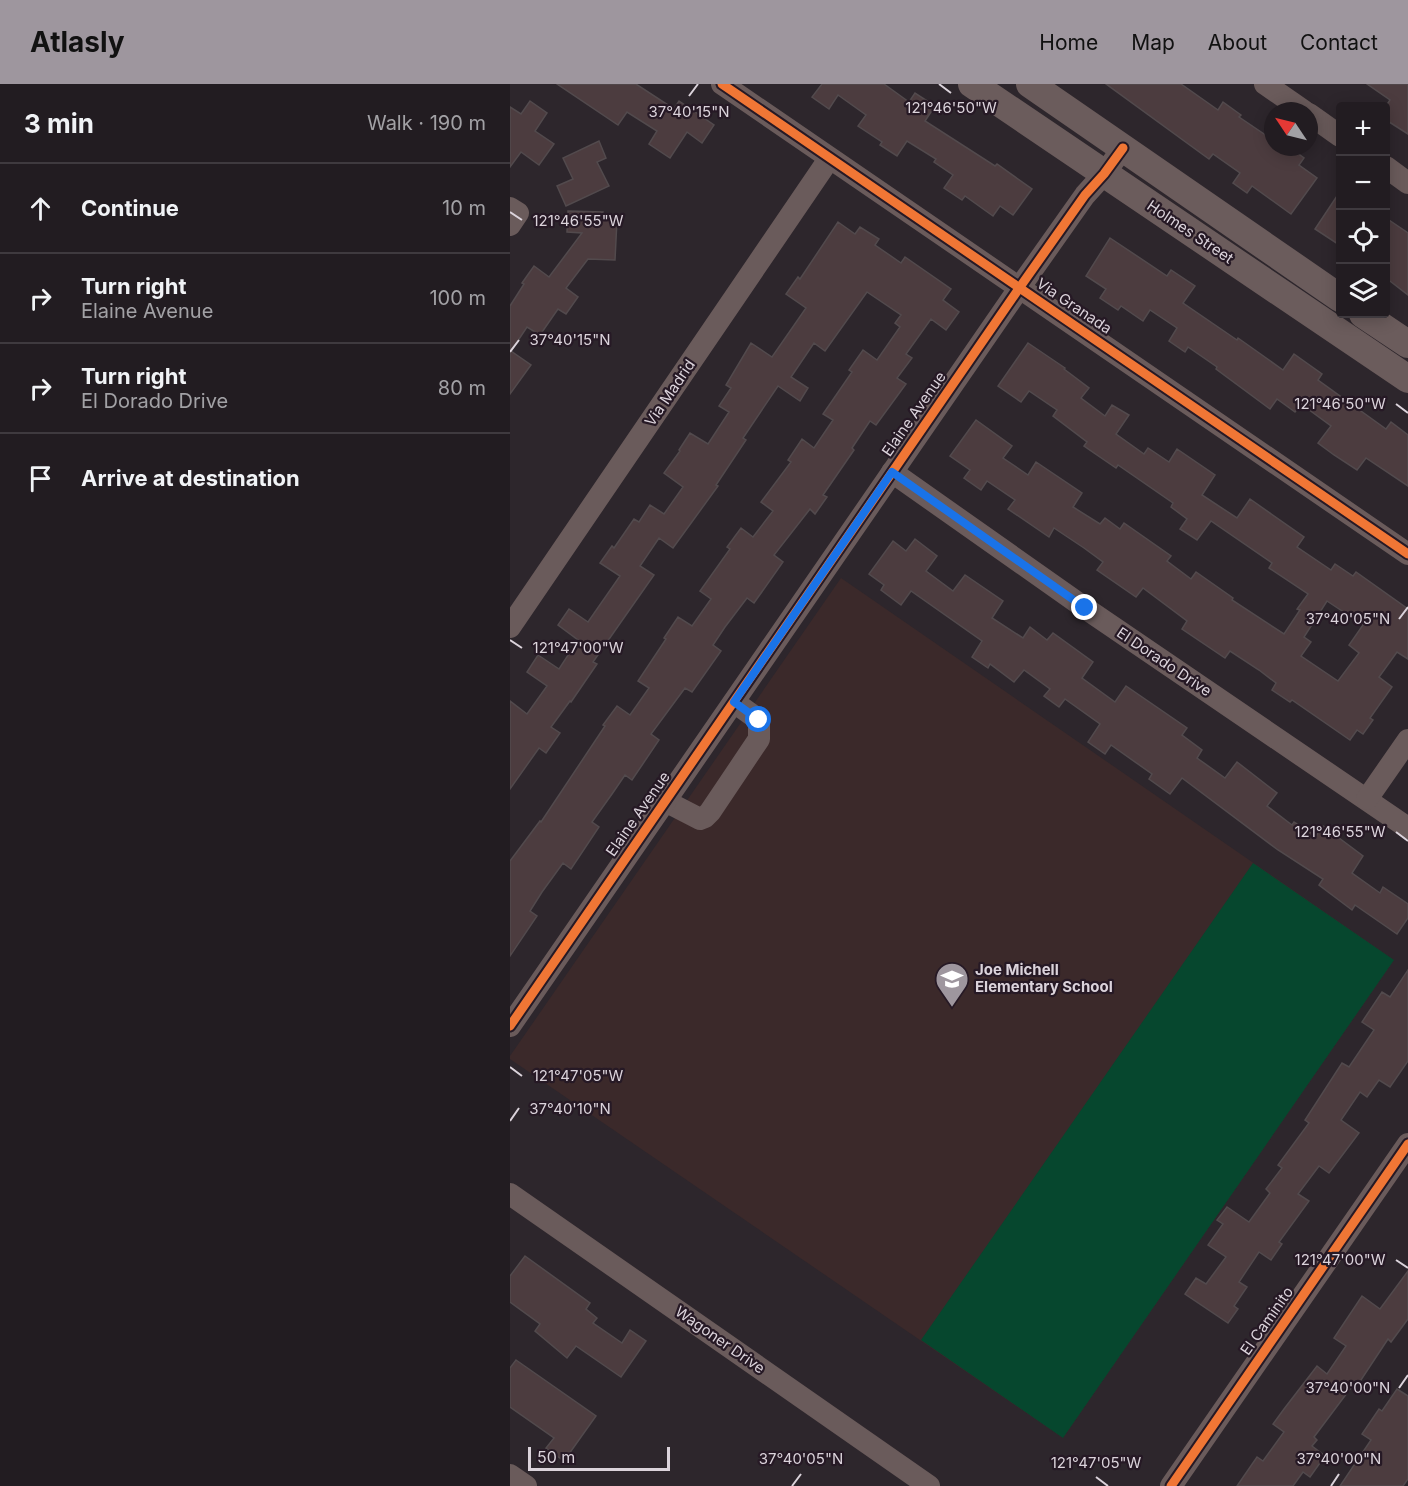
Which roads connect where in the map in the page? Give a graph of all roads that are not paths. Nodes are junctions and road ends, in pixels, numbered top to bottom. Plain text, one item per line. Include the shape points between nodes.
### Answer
1 (722, 84) edge
2 (972, 84) edge
3 (1030, 84) edge
4 (1265, 84) edge
5 (1291, 102) edge
6 (1318, 120) edge
7 (1336, 133) edge
8 (1122, 148) junction
9 (829, 159) junction
10 (1390, 170) edge
11 (1104, 174) junction
12 (1408, 183) edge
13 (510, 208) edge
14 (510, 225) edge
15 (1020, 287) junction
16 (1336, 295) edge
17 (1370, 318) edge
18 (1408, 344) edge
19 (1408, 379) edge
20 (892, 472) junction
21 (1408, 554) edge
22 (510, 627) edge
23 (734, 702) junction
24 (1408, 740) edge
25 (1367, 799) junction
26 (665, 801) junction
27 (1408, 828) edge
28 (510, 1026) edge
29 (1408, 1144) edge
30 (510, 1194) edge
31 (510, 1475) edge
32 (526, 1486) edge
33 (929, 1486) edge
34 (1172, 1486) edge

1 - 9 street, Via Granada
2 - 11 main road, Holmes Street
3 - 8 main road, Holmes Street
4 - 5 street
6 - 7 street
8 - 11 street, Elaine Avenue
8 - 16 main road, Holmes Street
9 - 15 street, Via Granada
9 - 22 street, Via Madrid
10 - 12 street
11 - 15 street, Elaine Avenue
11 - 19 main road, Holmes Street
13 - 14 street via 518,213
15 - 20 street, Elaine Avenue
15 - 21 street, Via Granada
17 - 18 main road
20 - 23 street, Elaine Avenue
20 - 25 street, El Dorado Drive
23 - 26 street, Elaine Avenue
23 - 26 street via 759,720 759,739 710,812 700,819
24 - 25 street
25 - 27 street, El Dorado Drive
26 - 28 street, Elaine Avenue
29 - 34 street, El Caminito
30 - 33 street, Wagoner Drive
31 - 32 street

